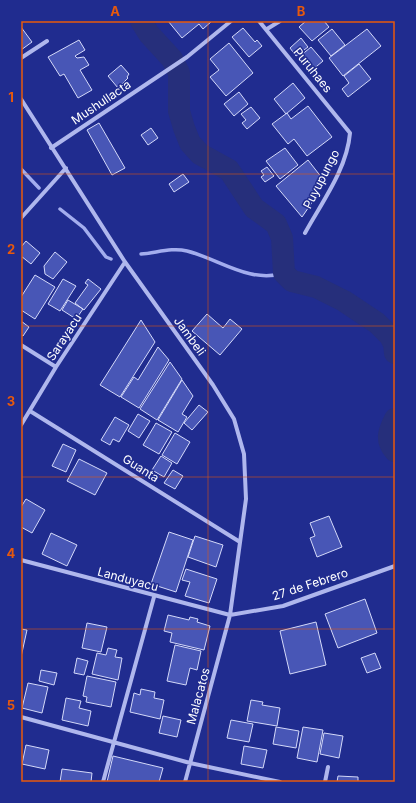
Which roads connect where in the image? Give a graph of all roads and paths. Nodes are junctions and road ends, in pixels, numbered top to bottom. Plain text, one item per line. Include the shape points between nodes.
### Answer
1 (231, 21) edge
2 (259, 21) edge
3 (280, 21) edge
4 (267, 29) junction
5 (46, 41) dead end
6 (21, 58) edge
7 (21, 99) edge
8 (350, 133) joint
9 (51, 148) junction
10 (66, 168) junction
11 (21, 218) edge
12 (305, 233) dead end
13 (125, 262) junction
14 (21, 345) edge
15 (56, 367) junction
16 (30, 411) junction
17 (21, 425) edge
18 (240, 542) junction
19 (21, 560) edge
20 (395, 566) edge
21 (154, 597) junction
22 (230, 616) junction
23 (21, 717) edge
24 (114, 743) junction
25 (190, 763) junction
26 (328, 767) dead end
27 (103, 782) edge
28 (185, 782) edge
29 (280, 782) edge
30 (325, 782) edge

1 - 9 street, Mushullacta via 187,57
2 - 4 street, Puruhaes
3 - 4 street
4 - 8 street, Puruhaes
5 - 6 street
7 - 9 street, Jambeli
8 - 12 street, Puyupungo via 344,161
9 - 10 street, Jambeli
10 - 11 street
10 - 13 street, Jambeli
13 - 15 street, Sarayacu
13 - 18 street, Jambeli via 213,385 234,419 244,454 246,499
14 - 15 street
15 - 16 street, Sarayacu
16 - 17 street, Sarayacu
16 - 18 street, Guanta
18 - 22 street, Jambeli
19 - 21 street, Landuyacu
20 - 22 street, 27 de Febrero via 283,606
21 - 22 street, Landuyacu
21 - 24 street
22 - 25 street, Malacatos
23 - 24 street
24 - 25 street
24 - 27 street
25 - 28 street, Malacatos
25 - 29 street
26 - 30 street

